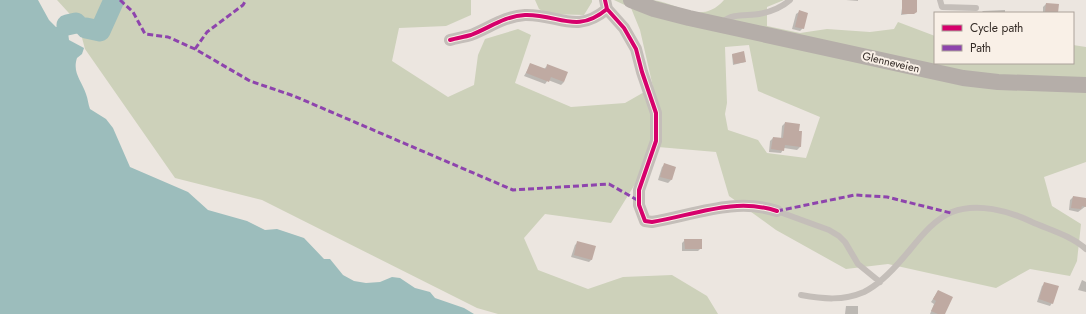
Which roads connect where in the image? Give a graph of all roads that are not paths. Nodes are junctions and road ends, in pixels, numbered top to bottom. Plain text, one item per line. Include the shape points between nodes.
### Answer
1 (631, 0) edge
2 (790, 0) edge
3 (940, 0) edge
4 (606, 4) edge
5 (976, 8) dead end
6 (722, 25) junction
7 (450, 40) dead end
8 (1086, 85) edge
9 (777, 211) joint
10 (1086, 249) edge
11 (880, 282) junction
12 (801, 295) dead end

1 - 6 main road, Glenneveien via 654,9
2 - 6 lane via 773,11 737,15 723,20
3 - 5 lane via 942,7
4 - 7 street via 597,17 584,22 516,16 501,20 471,35
4 - 9 street via 636,49 656,112 656,142 639,190 639,205 645,220 652,222 726,206 757,206
6 - 8 main road, Glenneveien via 963,78 998,82
9 - 11 lane via 839,236 858,264
10 - 11 lane via 1069,238 1008,213 961,210 934,224
11 - 12 lane via 863,292 839,299

